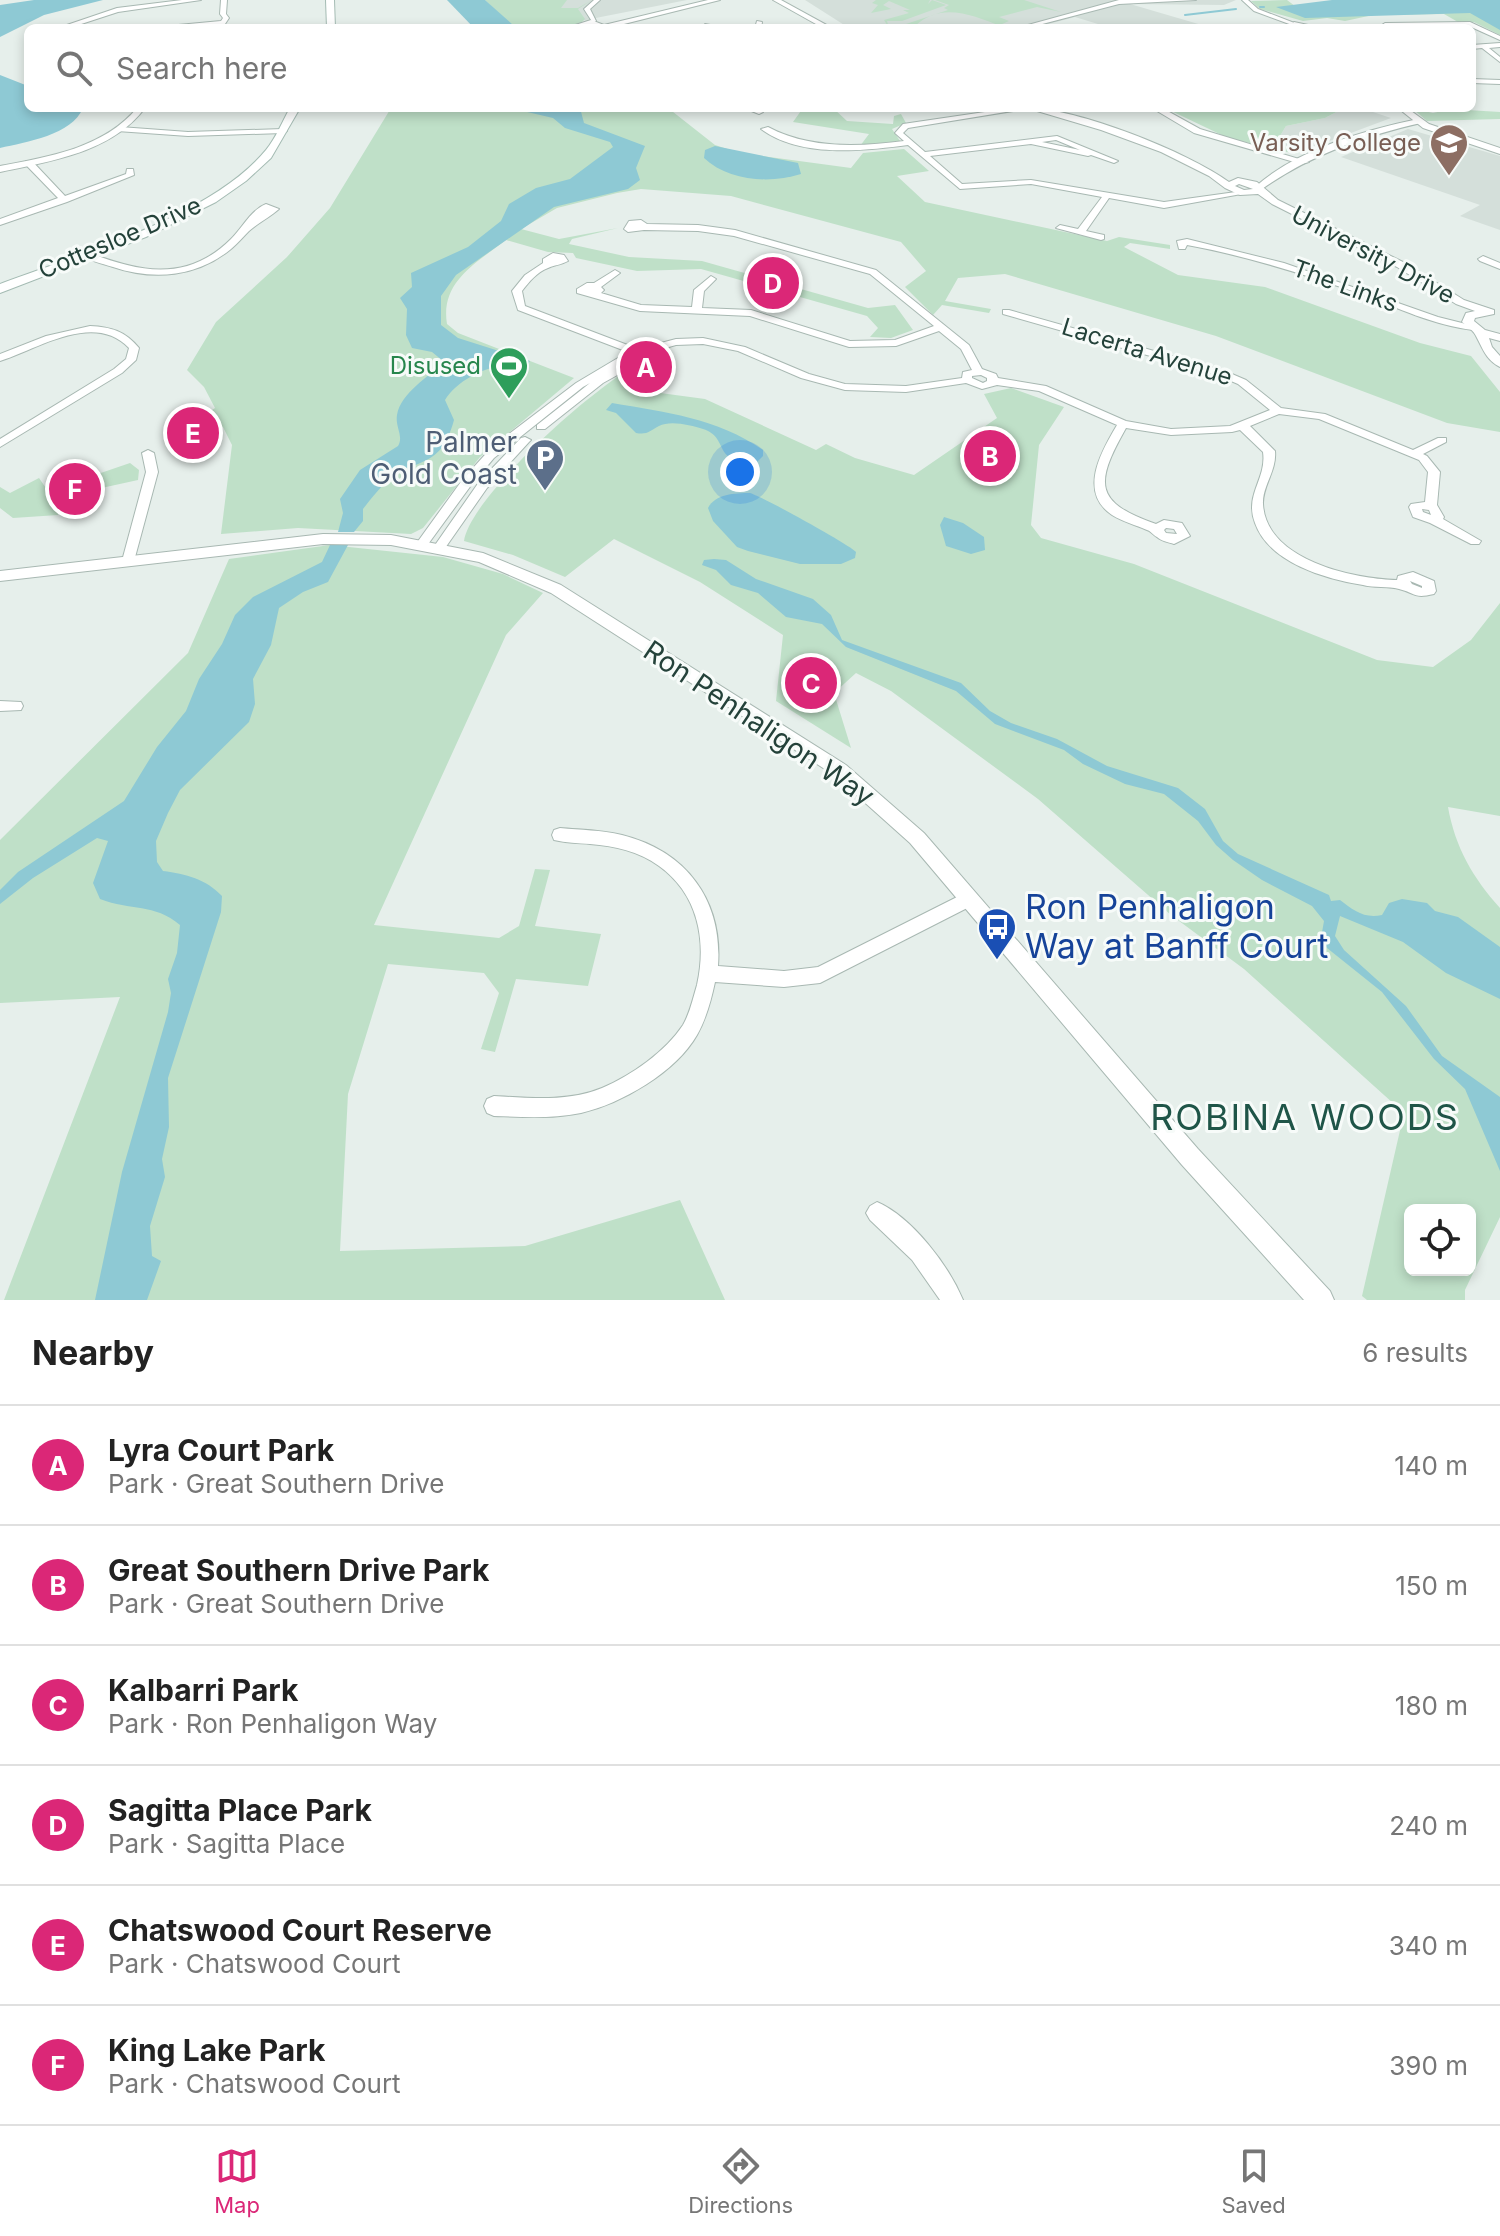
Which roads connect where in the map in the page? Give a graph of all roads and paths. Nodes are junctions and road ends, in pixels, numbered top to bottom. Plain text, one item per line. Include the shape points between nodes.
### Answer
1 (198, 0) edge
2 (224, 0) edge
3 (320, 0) edge
4 (330, 0) edge
5 (597, 0) edge
6 (702, 0) edge
7 (717, 0) edge
8 (776, 0) edge
9 (789, 0) edge
10 (1193, 0) edge
11 (1245, 0) edge
12 (591, 21) edge
13 (74, 24) edge
14 (189, 24) edge
15 (320, 24) edge
16 (331, 24) edge
17 (612, 24) edge
18 (821, 24) edge
19 (833, 24) edge
20 (1035, 24) edge
21 (1294, 24) edge
22 (1476, 27) edge
23 (1500, 38) edge
24 (1500, 45) edge
25 (1483, 46) junction
26 (1476, 47) edge
27 (1500, 60) edge
28 (1476, 81) edge
29 (1500, 82) edge
30 (137, 112) edge
31 (281, 112) edge
32 (292, 112) edge
33 (998, 112) edge
34 (1008, 112) edge
35 (1042, 112) edge
36 (1064, 112) edge
37 (1163, 112) edge
38 (1399, 112) edge
39 (1405, 112) edge
40 (987, 116) junction
41 (1414, 122) junction
42 (120, 129) junction
43 (765, 129) dead end
44 (276, 132) junction
45 (909, 143) junction
46 (1500, 151) edge
47 (923, 155) junction
48 (1114, 161) dead end
49 (29, 163) junction
50 (1301, 163) junction
51 (0, 169) edge
52 (108, 181) dead end
53 (1228, 186) junction
54 (1245, 187) junction
55 (1259, 189) junction
56 (1106, 197) junction
57 (1200, 199) junction
58 (64, 200) junction
59 (2, 223) edge
60 (248, 227) dead end
61 (644, 227) dead end
62 (1060, 228) dead end
63 (1081, 232) junction
64 (1101, 237) dead end
65 (1215, 250) dead end
66 (82, 253) junction
67 (1483, 259) dead end
68 (549, 263) dead end
69 (1500, 266) edge
70 (615, 273) dead end
71 (711, 279) dead end
72 (0, 281) edge
73 (0, 289) edge
74 (697, 308) junction
75 (1006, 312) dead end
76 (1495, 313) edge
77 (1474, 327) junction
78 (939, 328) junction
79 (1500, 338) edge
80 (637, 352) junction
81 (1498, 355) edge
82 (0, 358) edge
83 (978, 371) junction
84 (967, 380) junction
85 (994, 381) junction
86 (1278, 411) junction
87 (1123, 424) junction
88 (1242, 425) junction
89 (1442, 440) dead end
90 (0, 444) edge
91 (148, 453) dead end
92 (1415, 453) junction
93 (1157, 529) dead end
94 (1475, 541) dead end
95 (431, 546) junction
96 (128, 561) junction
97 (0, 576) edge
98 (1404, 585) dead end
99 (560, 835) dead end
100 (969, 899) junction
101 (710, 974) junction
102 (494, 1106) dead end
103 (877, 1213) dead end
104 (952, 1300) edge
105 (1321, 1300) edge

1 - 13 street via 117,10
2 - 14 street via 224,23
3 - 15 main road
4 - 16 main road
5 - 12 street via 588,5
6 - 17 street
7 - 17 street
8 - 18 street
9 - 19 street
10 - 20 street via 1119,2
11 - 21 street via 1256,10
12 - 17 street
12 - 17 street
22 - 23 street
24 - 25 street
25 - 26 street
25 - 27 street
28 - 29 street
30 - 42 street
31 - 44 main road, Cottesloe Drive
32 - 44 main road, Cottesloe Drive
33 - 40 street
34 - 40 street
35 - 53 street via 1135,140 1213,174
36 - 54 street, University Drive
37 - 50 street via 1197,131
38 - 41 street
39 - 41 street
40 - 45 street via 902,128 899,133
41 - 46 street
41 - 50 street
42 - 44 street
42 - 49 street
43 - 45 street via 786,139 855,148
44 - 66 main road, Cottesloe Drive via 262,161 226,190 176,218
45 - 47 street
47 - 48 street via 1032,142
47 - 56 street via 960,187 1031,182
49 - 51 street
49 - 58 street
50 - 54 street
50 - 55 street
52 - 58 street
53 - 54 street
53 - 57 street
54 - 55 street, University Drive
54 - 57 street
54 - 77 street, University Drive via 1394,264 1459,310
55 - 76 street, University Drive via 1460,302
56 - 57 street via 1164,205
56 - 63 street
58 - 59 street
60 - 66 street via 224,253 182,270 133,272
61 - 78 street via 735,233 858,267 888,282
62 - 63 street
63 - 64 street
65 - 77 street, The Links via 1284,264 1433,322
66 - 72 main road, Cottesloe Drive
66 - 73 main road, Cottesloe Drive
67 - 69 street
68 - 80 street via 517,291 521,308
70 - 74 street via 594,289 640,308
71 - 74 street via 699,290
74 - 78 street via 766,316 849,344 896,343
75 - 86 street, Lacerta Avenue via 1221,373 1242,382
76 - 77 street via 1475,313
77 - 79 street
77 - 81 street, University Drive via 1486,348
78 - 83 street via 965,347
80 - 84 street via 674,342 707,341 807,377 858,389 905,391
80 - 95 street via 626,366 512,450
82 - 90 street via 43,339 88,330 121,335 134,348 131,360 118,371
83 - 84 street via 967,374
83 - 85 street
84 - 85 street via 982,386
85 - 87 street via 1042,388
86 - 88 street
86 - 92 street via 1321,416
87 - 88 street via 1184,433
87 - 93 street via 1106,448 1102,495 1109,507
88 - 98 street via 1269,451 1257,508 1278,543 1308,564 1345,579
89 - 92 street
91 - 96 street via 152,472
92 - 94 street via 1433,467 1432,513
95 - 96 street, Ron Penhaligon Way via 323,539
95 - 100 street, Ron Penhaligon Way via 483,558 556,589 840,770 917,838
96 - 97 street, Ron Penhaligon Way
99 - 101 street via 623,842 667,863 706,914
100 - 101 street via 820,975 784,979
100 - 105 street, Ron Penhaligon Way via 1229,1202
101 - 102 street via 687,1034 643,1076 580,1104 552,1109
103 - 104 street via 910,1239

